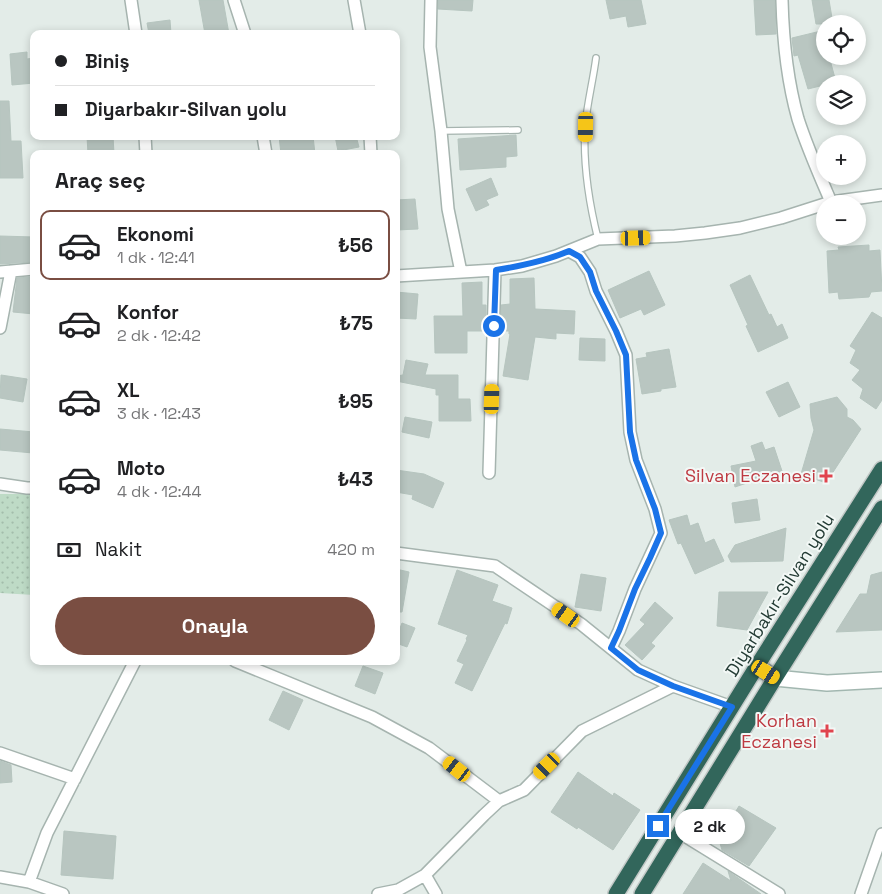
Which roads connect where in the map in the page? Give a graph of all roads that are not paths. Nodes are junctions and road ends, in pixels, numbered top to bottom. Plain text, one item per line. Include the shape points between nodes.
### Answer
1 (131, 0) edge
2 (234, 0) edge
3 (354, 0) edge
4 (432, 0) edge
5 (782, 0) edge
6 (135, 30) edge
7 (244, 30) edge
8 (359, 30) edge
9 (596, 58) dead end
10 (518, 130) dead end
11 (441, 132) junction
12 (828, 195) edge
13 (882, 195) edge
14 (866, 197) edge
15 (816, 207) edge
16 (598, 239) junction
17 (569, 251) junction
18 (30, 269) edge
19 (496, 270) junction
20 (5, 271) edge
21 (461, 272) junction
22 (400, 276) edge
23 (0, 328) edge
24 (882, 469) edge
25 (489, 473) dead end
26 (0, 484) edge
27 (30, 488) edge
28 (882, 508) edge
29 (400, 554) edge
30 (611, 648) junction
31 (133, 665) edge
32 (245, 665) edge
33 (757, 666) junction
34 (775, 678) junction
35 (882, 680) edge
36 (673, 686) junction
37 (732, 707) junction
38 (0, 753) edge
39 (75, 779) junction
40 (499, 801) junction
41 (680, 833) junction
42 (882, 834) edge
43 (425, 875) junction
44 (0, 877) edge
45 (29, 882) junction
46 (63, 894) edge
47 (378, 894) edge
48 (436, 894) edge
49 (616, 894) edge
50 (642, 894) edge
51 (779, 894) edge
52 (860, 894) edge

1 - 6 street
2 - 7 street
3 - 8 street
4 - 11 street via 430,47
5 - 12 street via 785,51 795,104
9 - 16 lane via 585,152 589,202
10 - 11 lane
11 - 21 street via 448,209
13 - 14 street
15 - 16 street via 781,218 705,234
16 - 17 street
17 - 19 street via 522,266
17 - 30 street via 580,257 590,272 626,355 630,432 661,533
18 - 20 street
19 - 21 street
19 - 25 street
20 - 23 street
21 - 22 street
24 - 33 highway, Diyarbakır-Silvan yolu
26 - 27 street
28 - 34 highway
29 - 30 street via 495,566
30 - 36 street via 638,670
31 - 39 street
32 - 40 street via 372,717 421,743
33 - 34 street
33 - 37 highway, Diyarbakır-Silvan yolu
34 - 35 street via 827,683
34 - 41 highway
36 - 37 street
36 - 40 street via 582,731 524,790
37 - 49 highway, Diyarbakır-Silvan yolu
38 - 39 street
39 - 45 street via 47,833
40 - 43 street
41 - 50 highway
41 - 51 street
42 - 52 street
43 - 47 street via 398,890
43 - 48 street
44 - 45 street
45 - 46 street

